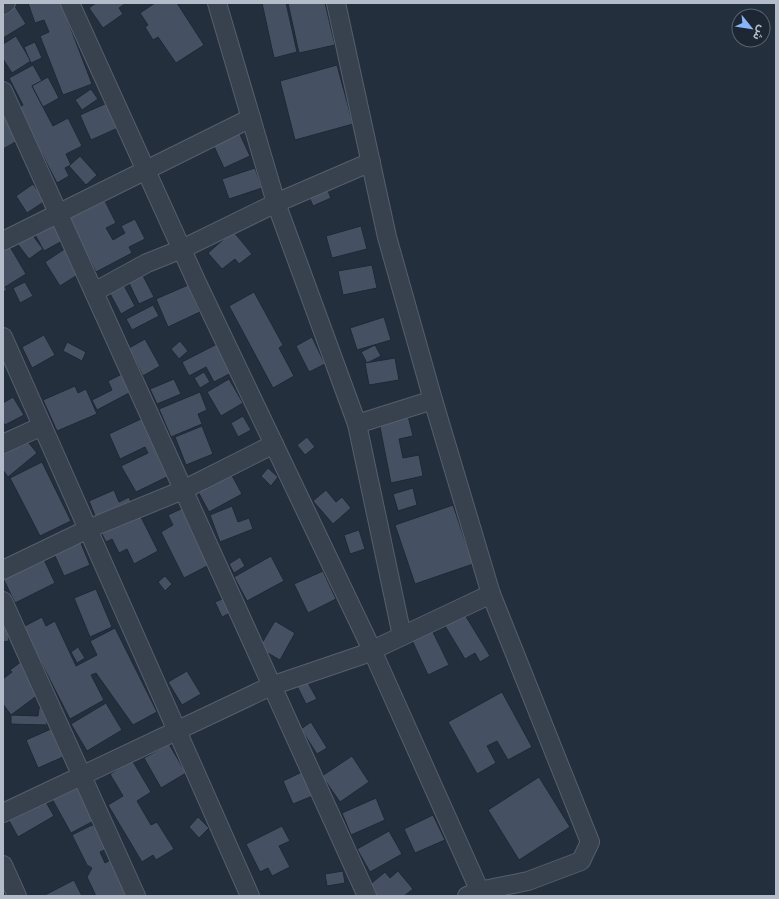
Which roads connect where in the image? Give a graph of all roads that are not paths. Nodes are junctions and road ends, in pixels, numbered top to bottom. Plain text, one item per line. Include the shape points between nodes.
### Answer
1 (6, 3) edge
2 (70, 3) edge
3 (217, 3) edge
4 (336, 3) edge
5 (3, 5) edge
6 (3, 91) edge
7 (251, 118) junction
8 (371, 162) junction
9 (146, 170) junction
10 (276, 203) junction
11 (58, 214) junction
12 (3, 241) edge
13 (182, 249) junction
14 (94, 292) junction
15 (3, 337) edge
16 (433, 400) junction
17 (357, 424) junction
18 (42, 426) junction
19 (3, 444) edge
20 (274, 444) junction
21 (183, 490) junction
22 (88, 529) junction
23 (3, 570) edge
24 (491, 594) junction
25 (3, 601) edge
26 (402, 636) junction
27 (372, 650) junction
28 (271, 686) junction
29 (177, 731) junction
30 (82, 775) junction
31 (3, 813) edge
32 (3, 865) edge
33 (476, 894) edge
34 (17, 896) edge
35 (136, 896) edge
36 (250, 896) edge
37 (367, 896) edge

1 - 5 street
2 - 9 street
3 - 7 street
4 - 8 street
6 - 11 street
7 - 9 street
7 - 10 street
8 - 10 street
8 - 16 street via 387,237
9 - 11 street
9 - 13 street
10 - 13 street
10 - 17 street
11 - 12 street
11 - 14 street
13 - 14 street via 147,263
13 - 20 street
14 - 21 street
15 - 18 street
16 - 17 street
16 - 24 street
17 - 26 street
18 - 19 street
18 - 22 street
20 - 21 street
20 - 27 street
21 - 22 street
21 - 28 street
22 - 23 street
22 - 29 street
24 - 26 street
24 - 33 street via 590,842 580,860 528,881
25 - 30 street
26 - 27 street
27 - 28 street
27 - 33 street
28 - 29 street
28 - 37 street
29 - 30 street
29 - 36 street
30 - 31 street
30 - 35 street
32 - 34 street

